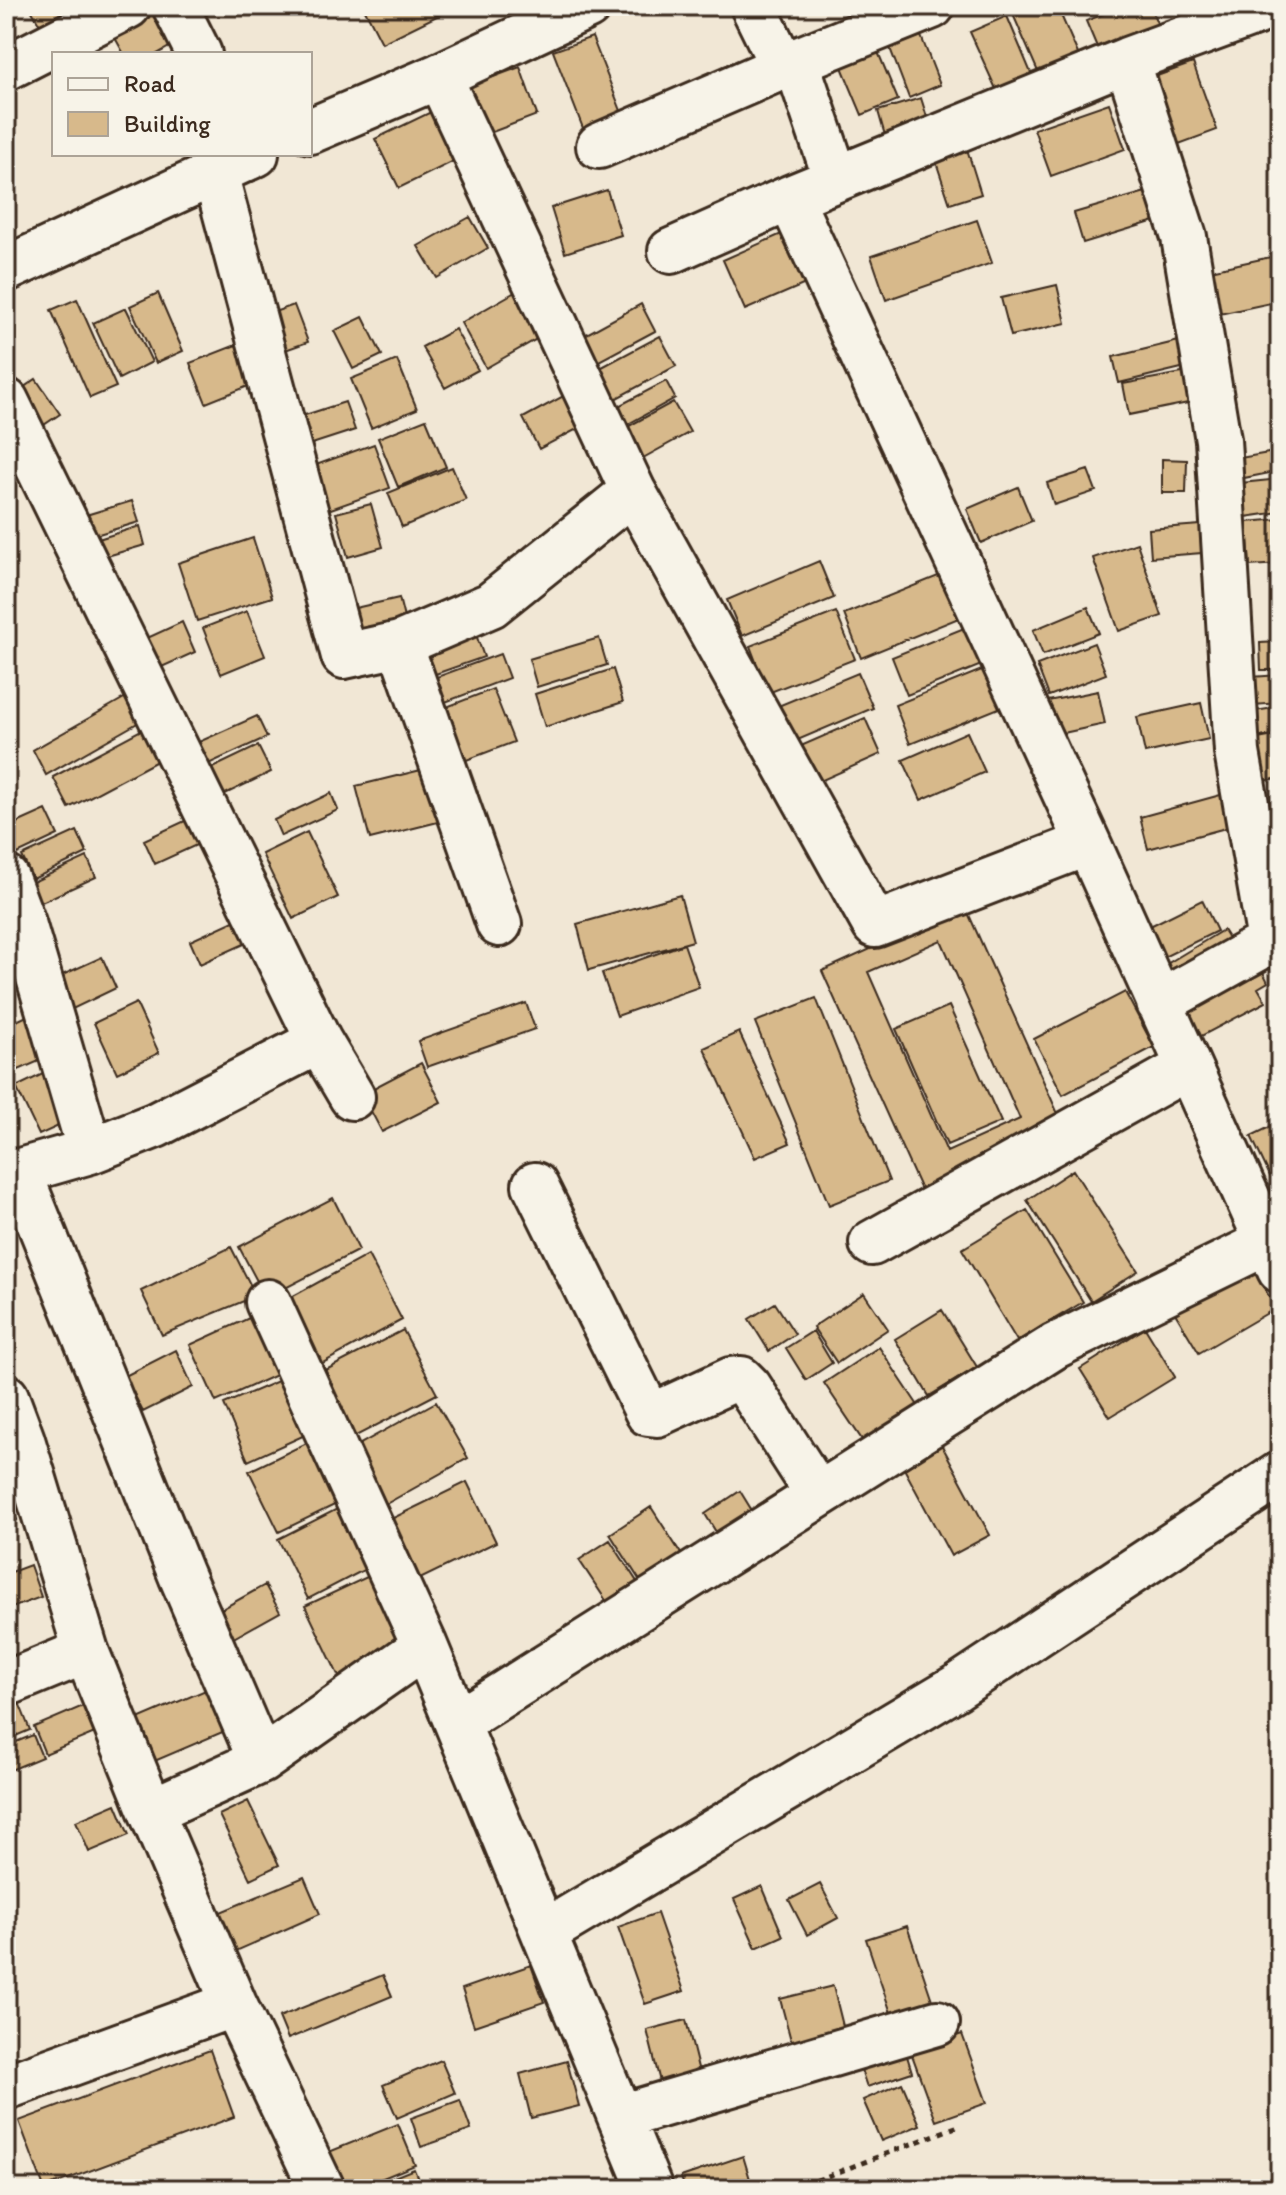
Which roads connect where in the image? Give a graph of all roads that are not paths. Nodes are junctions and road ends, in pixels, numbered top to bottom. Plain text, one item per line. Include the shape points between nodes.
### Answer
1 (128, 6) edge
2 (175, 6) edge
3 (588, 6) edge
4 (753, 6) edge
5 (932, 6) edge
6 (1274, 6) edge
7 (1183, 21) edge
8 (198, 52) edge
9 (1127, 60) junction
10 (789, 64) junction
11 (6, 68) edge
12 (439, 76) junction
13 (312, 130) edge
14 (599, 146) dead end
15 (243, 159) edge
16 (836, 179) junction
17 (790, 198) junction
18 (671, 251) dead end
19 (6, 269) edge
20 (6, 401) edge
21 (633, 491) junction
22 (400, 644) junction
23 (1088, 843) junction
24 (6, 878) edge
25 (499, 924) dead end
26 (1275, 938) edge
27 (1159, 1003) junction
28 (319, 1041) junction
29 (1188, 1067) junction
30 (352, 1097) dead end
31 (90, 1151) junction
32 (12, 1173) edge
33 (535, 1185) dead end
34 (872, 1243) dead end
35 (1276, 1249) edge
36 (268, 1302) dead end
37 (6, 1397) edge
38 (14, 1443) edge
39 (1280, 1474) edge
40 (818, 1494) junction
41 (425, 1646) junction
42 (86, 1651) junction
43 (6, 1684) edge
44 (457, 1723) junction
45 (261, 1761) junction
46 (151, 1811) junction
47 (544, 1933) junction
48 (234, 2004) junction
49 (937, 2023) dead end
50 (6, 2087) edge
51 (620, 2117) junction
52 (322, 2189) edge
53 (650, 2189) edge

1 - 11 street
2 - 8 street
3 - 12 street
4 - 10 street
5 - 10 street
6 - 7 street
7 - 9 street
9 - 16 street
9 - 26 street via 1184,237 1218,440 1237,752
10 - 14 street
10 - 16 street
12 - 13 street
12 - 21 street
15 - 19 street
15 - 22 street via 344,656
16 - 17 street
17 - 18 street
17 - 23 street
20 - 28 street
21 - 22 street via 491,605
21 - 23 street via 875,925
22 - 25 street
23 - 27 street
24 - 31 street
26 - 27 street
27 - 29 street
28 - 30 street
28 - 31 street via 156,1125
29 - 34 street
29 - 35 street
31 - 32 street
32 - 45 street
33 - 40 street via 648,1413 657,1414 741,1379
35 - 40 street via 1055,1346
36 - 41 street
37 - 38 street
38 - 42 street
39 - 47 street via 957,1687
40 - 44 street
41 - 44 street
41 - 45 street
42 - 43 street
42 - 46 street
44 - 47 street
45 - 46 street
46 - 48 street
47 - 51 street
48 - 50 street
48 - 52 street
49 - 51 street
51 - 53 street

